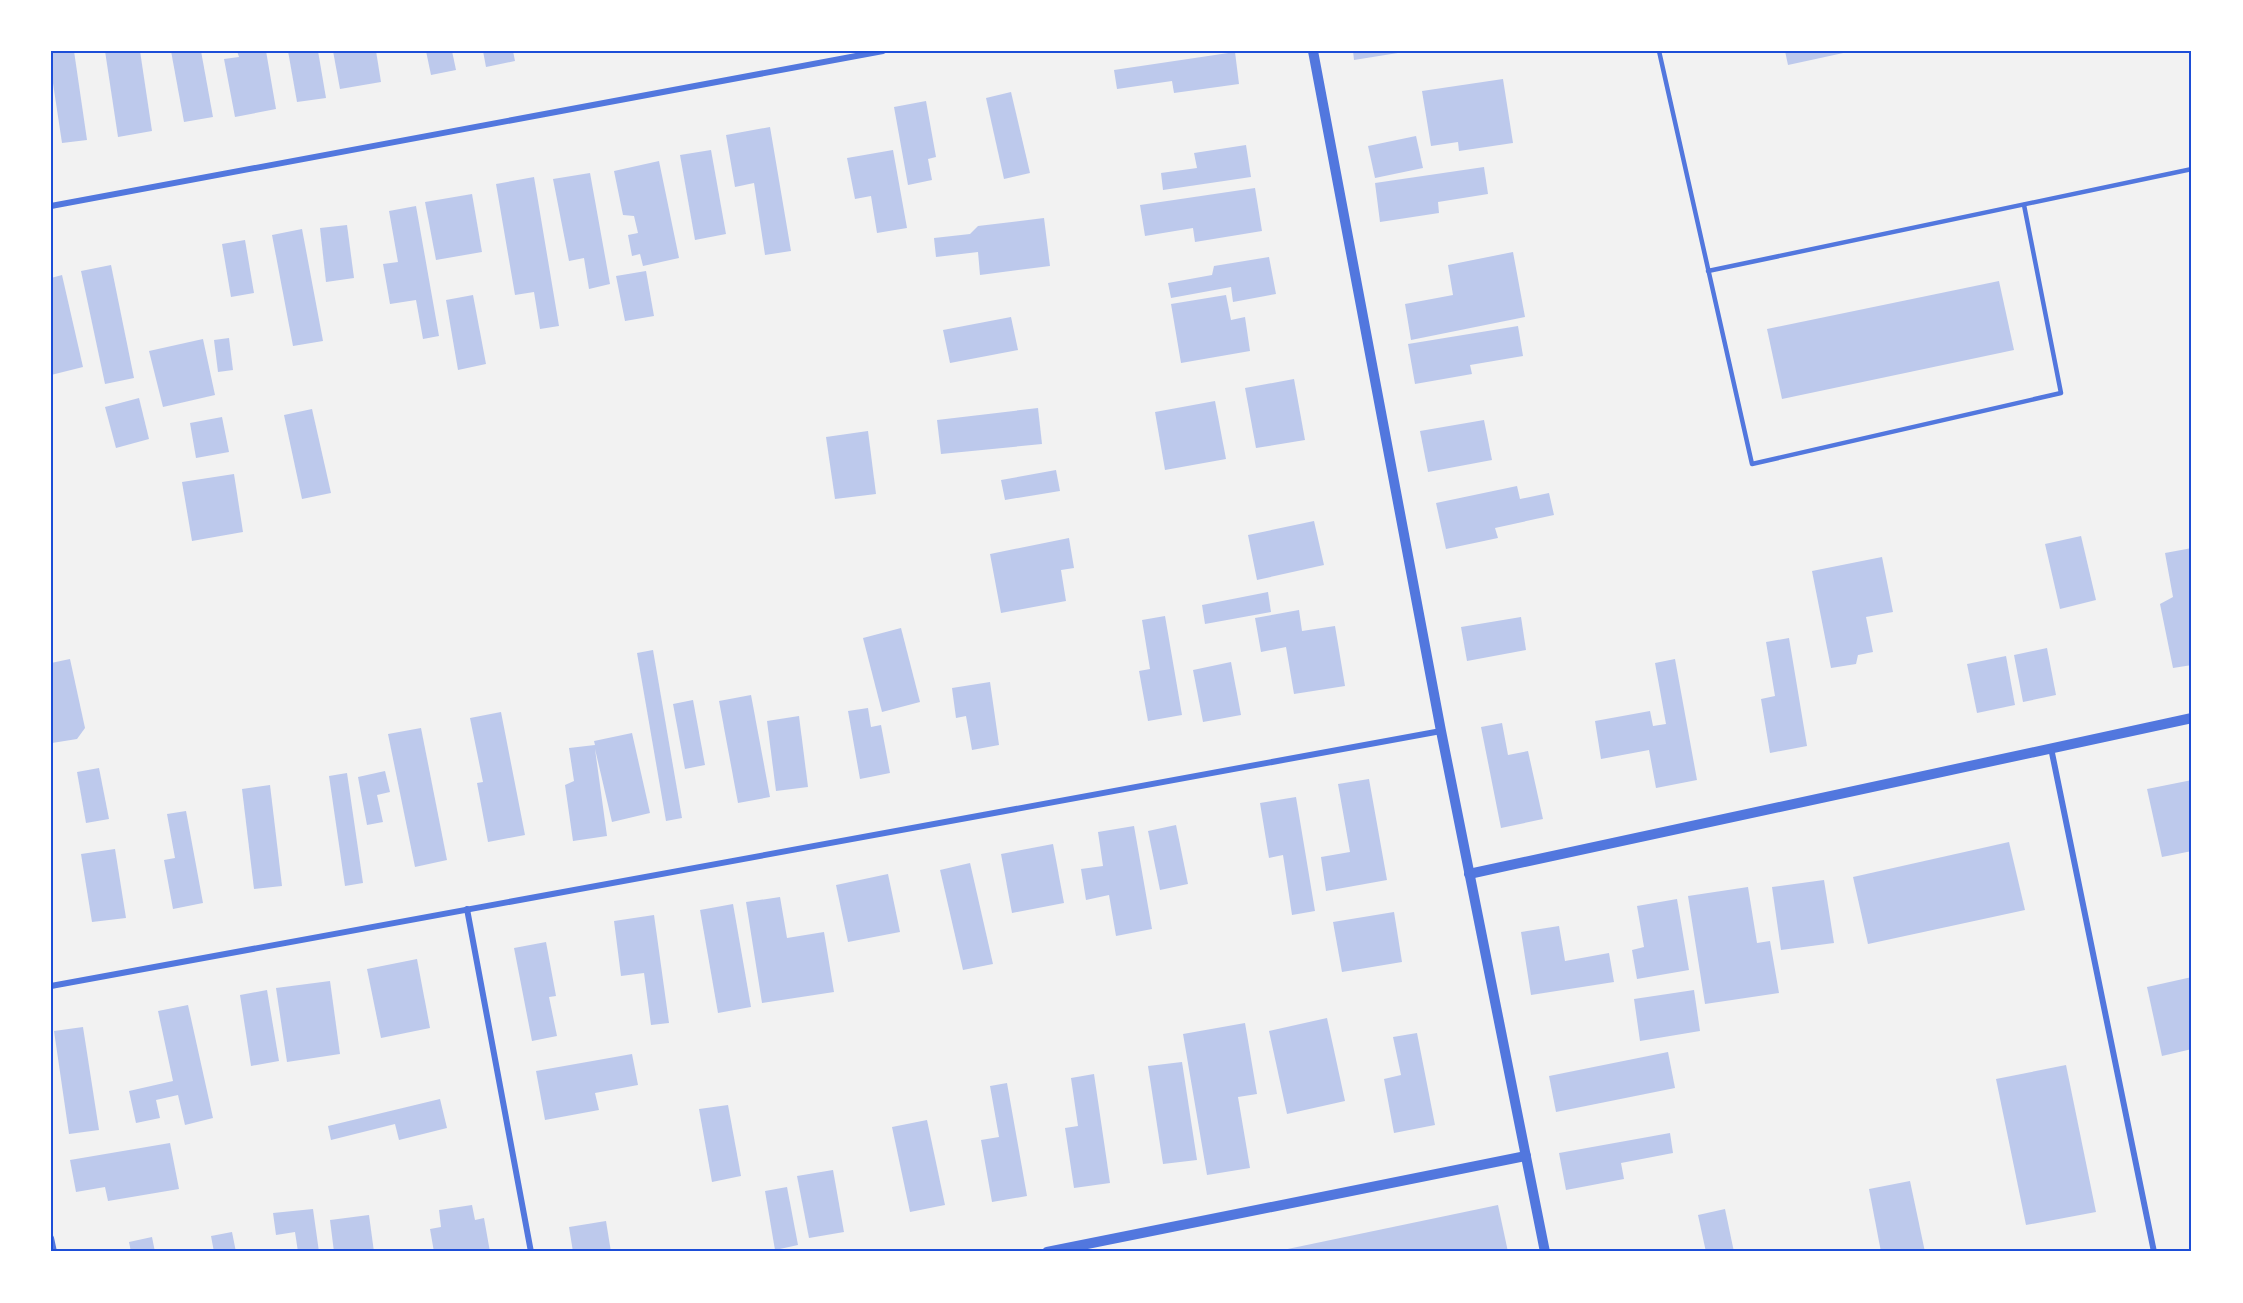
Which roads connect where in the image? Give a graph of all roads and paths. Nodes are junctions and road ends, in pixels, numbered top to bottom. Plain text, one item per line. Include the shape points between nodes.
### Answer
1 (883, 51) edge
2 (1313, 51) edge
3 (1659, 51) edge
4 (2192, 169) edge
5 (2024, 205) junction
6 (51, 206) edge
7 (1708, 271) junction
8 (2192, 718) edge
9 (1441, 731) junction
10 (2051, 748) junction
11 (1470, 873) junction
12 (467, 909) junction
13 (51, 986) edge
14 (1526, 1156) junction
15 (51, 1238) edge
16 (54, 1252) edge
17 (531, 1252) edge
18 (1047, 1252) edge
19 (1545, 1252) edge
20 (2154, 1252) edge

1 - 6 street
2 - 9 street
3 - 7 lane
4 - 5 lane
5 - 7 lane
5 - 7 lane via 2061,393 1752,464
8 - 10 street
9 - 11 street
9 - 12 street
10 - 11 street
10 - 20 street
11 - 14 street
12 - 13 street
12 - 17 street
14 - 18 street
14 - 19 street
15 - 16 street

